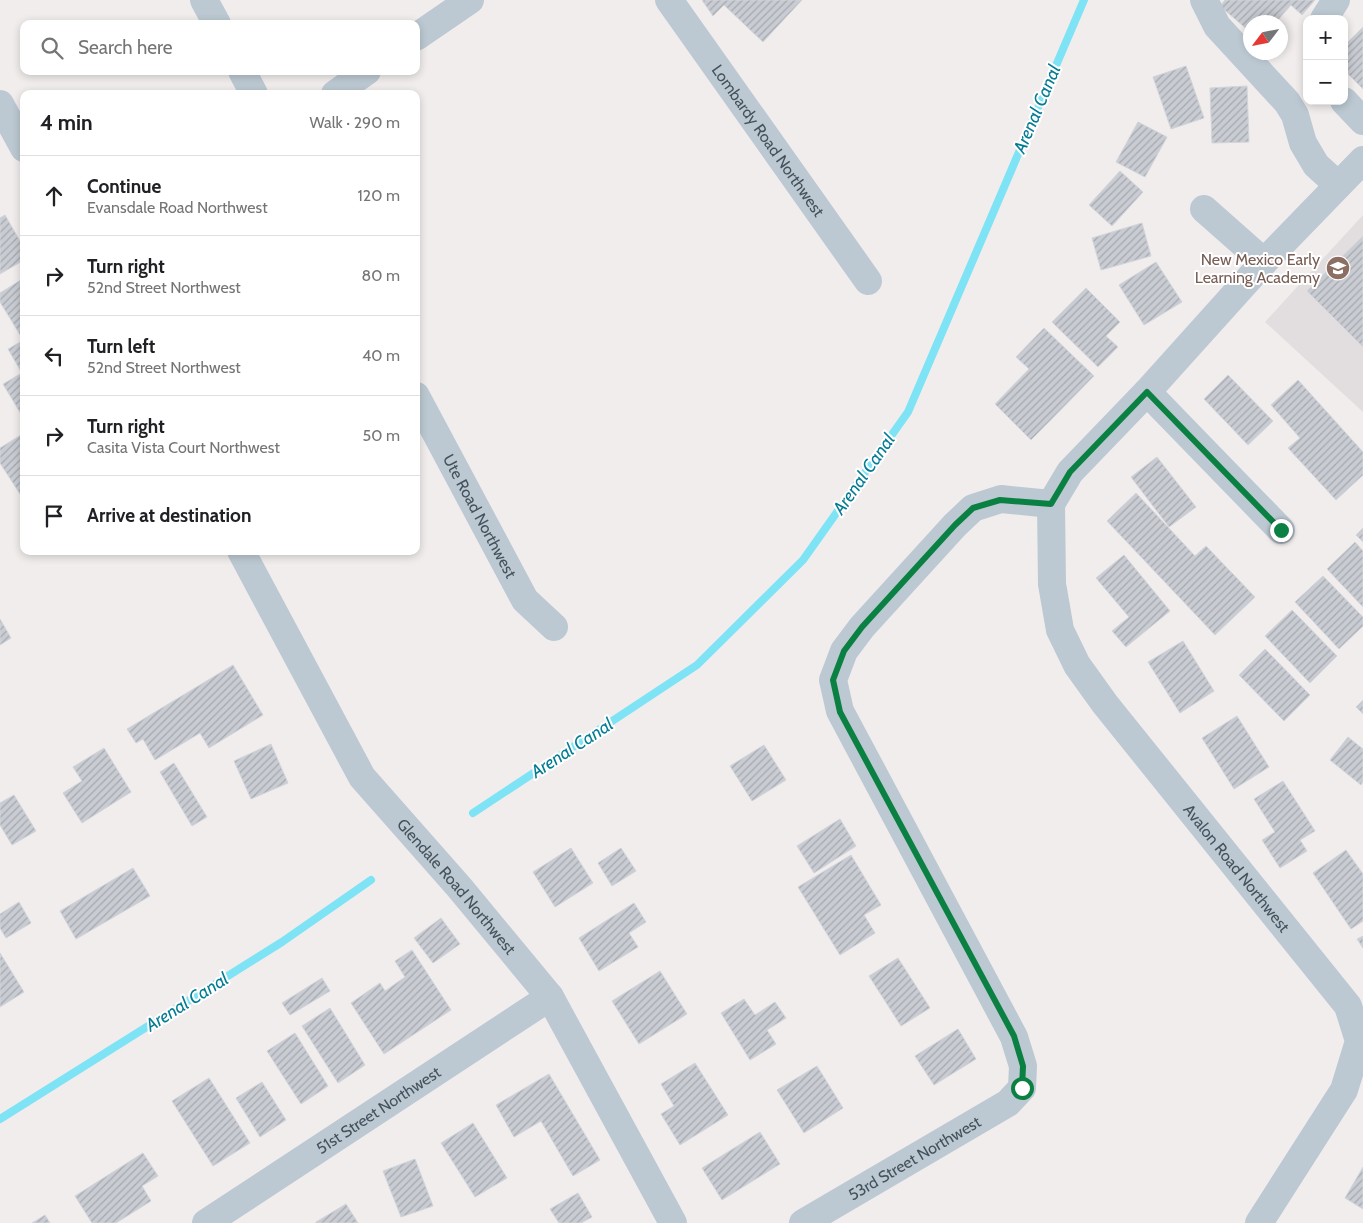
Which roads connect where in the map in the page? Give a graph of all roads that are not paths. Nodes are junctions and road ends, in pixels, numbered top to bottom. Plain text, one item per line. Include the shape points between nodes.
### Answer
1 (204, 0) edge
2 (470, 0) edge
3 (670, 0) edge
4 (1204, 0) edge
5 (1336, 0) edge
6 (1327, 15) edge
7 (214, 20) edge
8 (420, 34) edge
9 (244, 75) edge
10 (362, 75) edge
11 (252, 90) edge
12 (341, 90) edge
13 (0, 104) edge
14 (1348, 105) edge
15 (1363, 122) edge
16 (20, 141) edge
17 (1363, 160) edge
18 (1338, 185) junction
19 (1204, 208) dead end
20 (1264, 262) junction
21 (868, 282) dead end
22 (1147, 392) junction
23 (420, 403) edge
24 (1051, 504) junction
25 (1281, 530) dead end
26 (243, 555) edge
27 (554, 627) dead end
28 (550, 997) junction
29 (206, 1223) edge
30 (673, 1223) edge
31 (803, 1223) edge
32 (1259, 1223) edge

1 - 7 street
2 - 8 street
3 - 21 street, Lombardy Road Northwest
4 - 18 street via 1217,26 1287,102 1296,116 1303,143 1316,165
5 - 6 street
9 - 11 street
10 - 12 street
13 - 16 street
14 - 15 street
17 - 18 street
18 - 20 street
19 - 20 street
20 - 22 street
22 - 24 street via 1070,472
22 - 25 street
23 - 27 street, Ute Road Northwest via 525,600
24 - 31 street, 53rd Street Northwest via 1000,500 973,508 862,627 844,651 833,680 840,712 1014,1036 1023,1066 1022,1088 1008,1103
24 - 32 street, Avalon Road Northwest via 1052,584 1060,630 1077,665 1348,1006 1359,1041 1344,1090
26 - 28 street, Glendale Road Northwest via 362,777
28 - 29 street, 51st Street Northwest
28 - 30 street, Glendale Road Northwest

